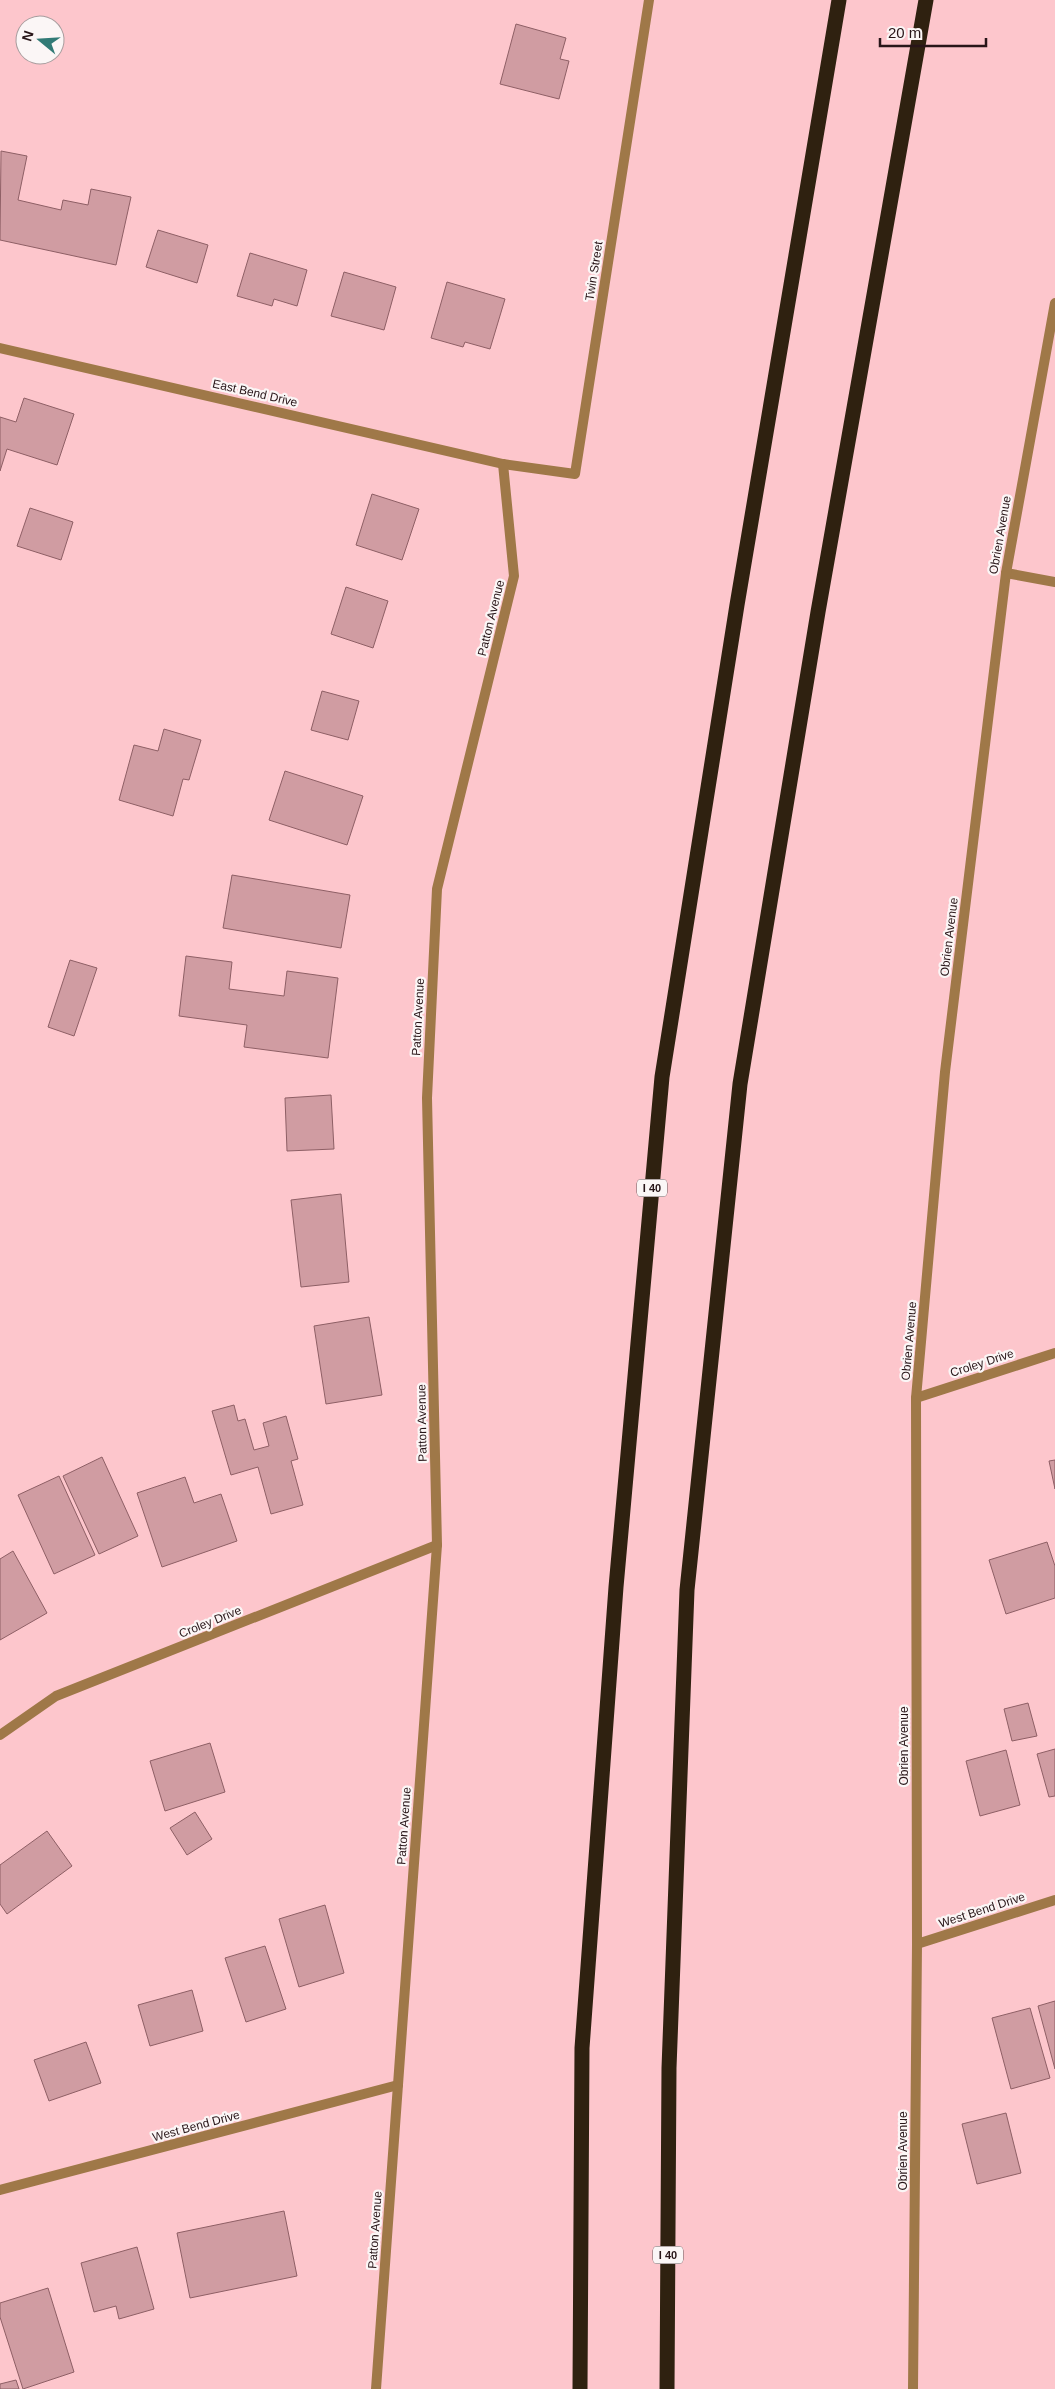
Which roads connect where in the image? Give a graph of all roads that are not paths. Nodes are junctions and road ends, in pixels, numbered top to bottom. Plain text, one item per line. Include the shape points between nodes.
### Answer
1 (649, 0) edge
2 (839, 0) edge
3 (926, 0) edge
4 (1055, 303) edge
5 (0, 348) edge
6 (504, 464) junction
7 (1006, 573) junction
8 (1055, 582) edge
9 (1055, 1353) edge
10 (916, 1398) junction
11 (438, 1545) junction
12 (0, 1735) edge
13 (1055, 1900) edge
14 (917, 1944) junction
15 (398, 2085) junction
16 (0, 2190) edge
17 (376, 2389) edge
18 (580, 2389) edge
19 (667, 2389) edge
20 (914, 2389) edge

1 - 6 street, Twin Street via 575,474
2 - 18 highway, I 40 via 737,605 662,1077 616,1587 582,2048
3 - 19 highway, I 40 via 820,602 740,1084 687,1590 669,2068
4 - 7 street, Obrien Avenue
5 - 6 street, East Bend Drive
6 - 11 street, Patton Avenue via 514,576 437,889 427,1098
7 - 8 street
7 - 10 street, Obrien Avenue via 945,1072
9 - 10 street, Croley Drive
10 - 14 street, Obrien Avenue
11 - 12 street, Croley Drive via 56,1696
11 - 15 street, Patton Avenue
13 - 14 street, West Bend Drive
14 - 20 street, Obrien Avenue
15 - 16 street, West Bend Drive
15 - 17 street, Patton Avenue

